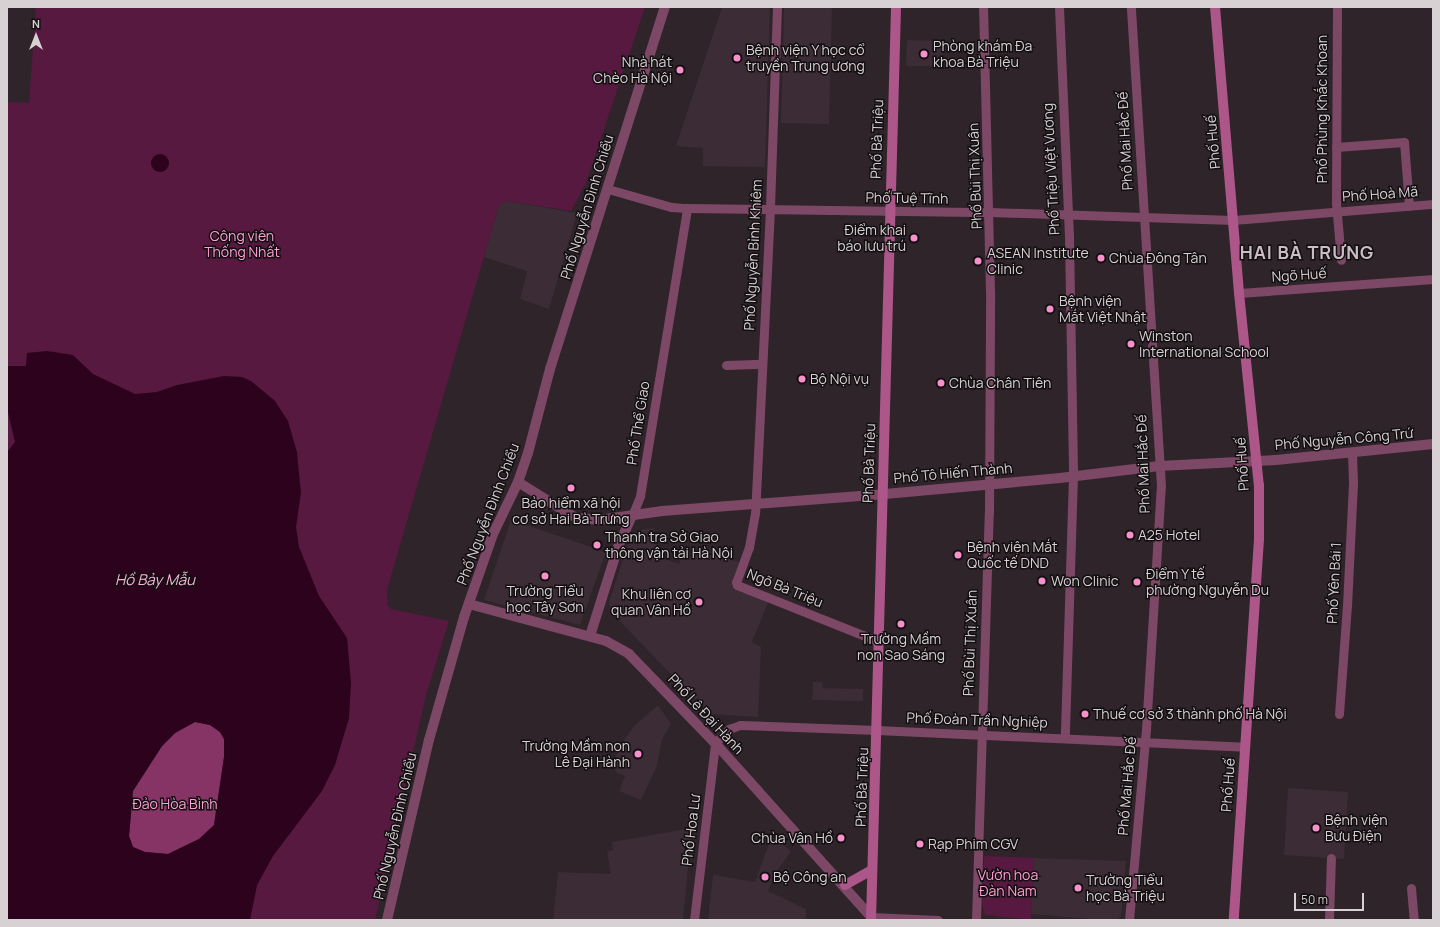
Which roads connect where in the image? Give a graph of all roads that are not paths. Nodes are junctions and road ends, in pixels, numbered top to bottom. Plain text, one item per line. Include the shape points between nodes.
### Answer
1 (665, 7) edge
2 (777, 7) edge
3 (896, 7) edge
4 (983, 7) edge
5 (1059, 7) edge
6 (1131, 7) edge
7 (1215, 7) edge
8 (1337, 7) edge
9 (1336, 147) junction
10 (608, 189) junction
11 (1433, 204) edge
12 (1409, 206) junction
13 (687, 208) junction
14 (770, 210) junction
15 (890, 211) junction
16 (1337, 211) junction
17 (990, 212) junction
18 (1067, 215) junction
19 (1144, 217) junction
20 (1233, 220) junction
21 (1341, 260) dead end
22 (1433, 279) edge
23 (1239, 293) junction
24 (762, 364) junction
25 (726, 365) dead end
26 (1433, 444) edge
27 (1352, 453) junction
28 (1257, 460) junction
29 (1159, 466) junction
30 (1073, 476) junction
31 (518, 482) junction
32 (989, 484) junction
33 (882, 494) junction
34 (755, 504) junction
35 (632, 516) junction
36 (468, 604) junction
37 (590, 636) junction
38 (878, 641) junction
39 (1339, 714) dead end
40 (877, 730) junction
41 (981, 734) junction
42 (1065, 737) junction
43 (1144, 742) junction
44 (715, 743) junction
45 (1245, 747) junction
46 (1331, 858) dead end
47 (872, 870) junction
48 (845, 885) junction
49 (1411, 888) dead end
50 (872, 919) edge
51 (387, 920) edge
52 (694, 920) edge
53 (938, 920) edge
54 (976, 920) edge
55 (1129, 920) edge
56 (1234, 920) edge
57 (1329, 920) edge
58 (1414, 920) edge

1 - 10 street, Phố Nguyễn Đình Chiểu
2 - 14 street, Phố Nguyễn Bỉnh Khiêm
3 - 15 main road, Phố Bà Triệu
4 - 17 street, Phố Bùi Thị Xuân
5 - 18 street, Phố Triệu Việt Vương
6 - 19 street, Phố Mai Hắc Đế
7 - 20 main road, Phố Huế
8 - 9 street, Phố Phùng Khắc Khoan
9 - 12 street via 1404,142
9 - 16 street, Phố Phùng Khắc Khoan
10 - 13 street, Phố Tuệ Tĩnh via 671,207
10 - 31 street, Phố Nguyễn Đình Chiểu via 550,369
11 - 12 street, Phố Hoà Mã
12 - 16 street, Phố Hoà Mã
13 - 14 street, Phố Tuệ Tĩnh
13 - 35 street, Phố Thể Giao via 640,496
14 - 15 street, Phố Tuệ Tĩnh
14 - 24 street, Phố Nguyễn Bỉnh Khiêm
15 - 17 street, Phố Tuệ Tĩnh
15 - 33 main road, Phố Bà Triệu
16 - 20 street, Phố Hoà Mã
16 - 21 street, Phố Phùng Khắc Khoan
17 - 18 street, Phố Tuệ Tĩnh
17 - 32 street, Phố Bùi Thị Xuân
18 - 19 street, Phố Tuệ Tĩnh
18 - 30 street, Phố Triệu Việt Vương
19 - 20 street, Phố Tuệ Tĩnh
19 - 29 street, Phố Mai Hắc Đế
20 - 23 main road, Phố Huế
22 - 23 street, Ngõ Huế
23 - 28 main road, Phố Huế
24 - 25 street
24 - 34 street, Phố Nguyễn Bỉnh Khiêm
26 - 27 street, Phố Nguyễn Công Trứ
27 - 28 street, Phố Nguyễn Công Trứ
27 - 39 street, Phố Yên Bái 1 via 1347,606
28 - 29 street, Phố Tô Hiến Thành
28 - 45 main road, Phố Huế via 1259,539
29 - 30 street, Phố Tô Hiến Thành
29 - 43 street, Phố Mai Hắc Đế via 1161,486
30 - 32 street, Phố Tô Hiến Thành
30 - 42 street, Phố Triệu Việt Vương
31 - 35 street, Phố Tô Hiến Thành via 577,518 598,520
31 - 36 street, Phố Nguyễn Đình Chiểu via 500,516
32 - 33 street, Phố Tô Hiến Thành
32 - 41 street, Phố Bùi Thị Xuân
33 - 34 street, Phố Tô Hiến Thành
33 - 38 main road, Phố Bà Triệu
34 - 35 street, Phố Tô Hiến Thành via 662,511
34 - 38 street, Ngõ Bà Triệu via 754,528 737,585
35 - 37 street, Phố Thể Giao via 618,547
36 - 37 street, Phố Lê Đại Hành
36 - 51 street, Phố Nguyễn Đình Chiểu via 429,740
37 - 44 street, Phố Lê Đại Hành via 616,645 629,654
38 - 40 main road, Phố Bà Triệu
40 - 41 street, Phố Đoàn Trần Nghiệp
40 - 44 street, Phố Đoàn Trần Nghiệp via 740,726 729,729
40 - 47 main road, Phố Bà Triệu
41 - 42 street, Phố Đoàn Trần Nghiệp
41 - 54 street, Phố Bùi Thị Xuân
42 - 43 street, Phố Đoàn Trần Nghiệp
43 - 45 street, Phố Đoàn Trần Nghiệp
43 - 55 street, Phố Mai Hắc Đế
44 - 48 street, Phố Lê Đại Hành
44 - 52 street, Phố Hoa Lư
45 - 56 main road, Phố Huế
46 - 57 street
47 - 48 main road
47 - 50 main road, Phố Bà Triệu
48 - 50 street, Phố Lê Đại Hành
49 - 58 street
50 - 53 street

